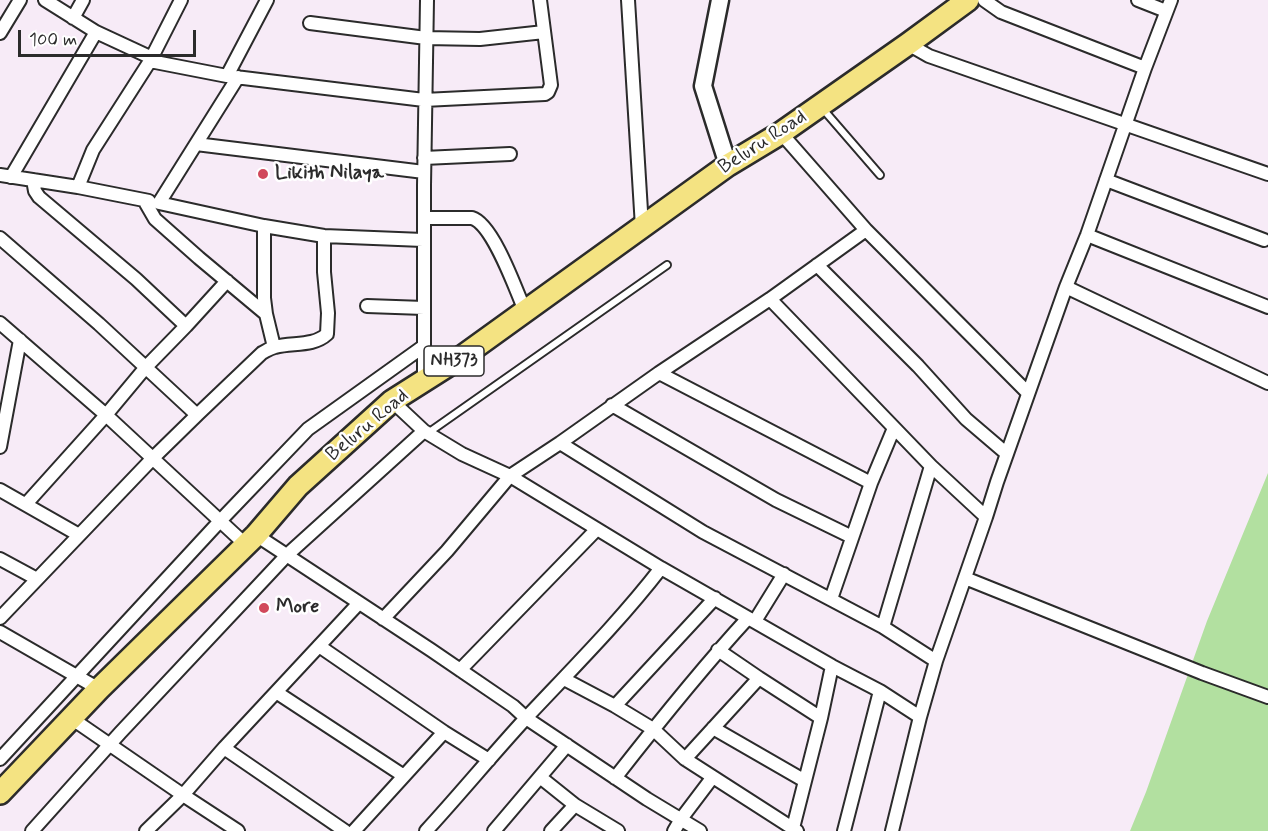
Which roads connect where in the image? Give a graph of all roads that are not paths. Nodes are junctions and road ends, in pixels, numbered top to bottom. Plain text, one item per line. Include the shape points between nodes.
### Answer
1 (20, 0) edge
2 (45, 0) edge
3 (83, 0) edge
4 (181, 0) edge
5 (267, 0) edge
6 (427, 0) edge
7 (540, 0) edge
8 (628, 0) edge
9 (720, 0) edge
10 (968, 0) edge
11 (984, 0) edge
12 (1138, 0) edge
13 (1169, 5) edge
14 (73, 18) junction
15 (310, 23) dead end
16 (96, 32) junction
17 (544, 32) junction
18 (0, 33) edge
19 (426, 38) junction
20 (908, 44) junction
21 (151, 59) junction
22 (1145, 68) junction
23 (233, 76) junction
24 (424, 100) junction
25 (820, 105) junction
26 (1126, 124) junction
27 (781, 133) junction
28 (196, 144) junction
29 (510, 154) dead end
30 (424, 158) junction
31 (728, 165) junction
32 (424, 172) junction
33 (1268, 174) edge
34 (880, 175) dead end
35 (6, 176) edge
36 (33, 180) junction
37 (1106, 180) junction
38 (78, 187) junction
39 (144, 200) junction
40 (159, 203) junction
41 (424, 218) junction
42 (264, 226) junction
43 (642, 226) junction
44 (866, 230) junction
45 (1087, 235) junction
46 (324, 236) junction
47 (0, 238) edge
48 (423, 240) junction
49 (1264, 240) dead end
50 (667, 265) dead end
51 (817, 265) junction
52 (227, 281) junction
53 (1066, 287) junction
54 (770, 299) junction
55 (367, 306) dead end
56 (1268, 307) edge
57 (424, 308) junction
58 (525, 311) junction
59 (266, 314) junction
60 (0, 323) edge
61 (186, 326) junction
62 (20, 340) junction
63 (424, 346) junction
64 (274, 347) junction
65 (146, 367) junction
66 (659, 373) junction
67 (424, 381) junction
68 (1268, 383) edge
69 (1028, 393) junction
70 (392, 401) junction
71 (612, 405) junction
72 (106, 415) junction
73 (197, 415) junction
74 (894, 428) junction
75 (426, 432) junction
76 (560, 443) junction
77 (0, 447) edge
78 (1007, 454) junction
79 (153, 458) junction
80 (932, 466) junction
81 (510, 476) junction
82 (871, 483) junction
83 (0, 490) edge
84 (26, 504) junction
85 (986, 517) junction
86 (220, 521) junction
87 (597, 529) junction
88 (79, 535) junction
89 (852, 537) junction
90 (251, 540) junction
91 (287, 555) junction
92 (0, 560) edge
93 (661, 568) junction
94 (784, 574) junction
95 (965, 578) junction
96 (37, 579) junction
97 (715, 598) junction
98 (831, 599) junction
99 (359, 603) junction
100 (0, 618) edge
101 (383, 619) junction
102 (751, 620) junction
103 (883, 627) junction
104 (0, 632) edge
105 (319, 646) junction
106 (718, 650) junction
107 (936, 661) junction
108 (832, 666) junction
109 (460, 670) junction
110 (77, 676) junction
111 (759, 678) junction
112 (564, 679) junction
113 (99, 689) junction
114 (880, 691) junction
115 (276, 692) junction
116 (1268, 697) edge
117 (615, 706) junction
118 (920, 717) junction
119 (71, 718) junction
120 (526, 718) junction
121 (821, 718) junction
122 (713, 728) junction
123 (653, 729) junction
124 (444, 732) junction
125 (110, 745) junction
126 (567, 746) junction
127 (224, 748) junction
128 (0, 759) edge
129 (685, 759) junction
130 (489, 760) junction
131 (404, 776) junction
132 (540, 777) junction
133 (615, 778) junction
134 (712, 778) junction
135 (805, 781) junction
136 (0, 794) edge
137 (183, 795) junction
138 (575, 805) junction
139 (681, 819) junction
140 (614, 830) edge
141 (795, 830) edge
142 (32, 831) edge
143 (146, 831) edge
144 (238, 831) edge
145 (345, 831) edge
146 (354, 831) edge
147 (426, 831) edge
148 (494, 831) edge
149 (551, 831) edge
150 (674, 831) edge
151 (700, 831) edge
152 (844, 831) edge
153 (892, 831) edge

1 - 18 street
2 - 14 street
3 - 14 street
4 - 21 street
5 - 23 street
6 - 19 street
7 - 17 street
8 - 43 street
9 - 31 street via 703,86
10 - 20 highway, Beluru Road / NH373
11 - 22 street via 1001,12
12 - 13 street
13 - 22 street
14 - 16 street
15 - 19 street
16 - 21 street
16 - 35 street
17 - 19 street via 480,39
17 - 24 street via 551,85 545,94
19 - 24 street
20 - 25 highway, Beluru Road / NH373
20 - 26 street via 929,56
21 - 23 street
21 - 38 street via 93,150
22 - 26 street
23 - 24 street
23 - 28 street
24 - 30 street
25 - 27 highway, Beluru Road / NH373
25 - 34 lane
26 - 33 street
26 - 37 street
27 - 31 highway, Beluru Road / NH373
27 - 44 street
28 - 32 street
28 - 40 street
29 - 30 street
30 - 32 street
31 - 43 highway, Beluru Road / NH373
32 - 41 street
35 - 36 street
36 - 38 street
36 - 61 street via 39,197
37 - 45 street
37 - 49 street
38 - 39 street
39 - 40 street
39 - 52 street via 155,219
40 - 42 street
41 - 48 street
41 - 58 street via 472,218 481,223 498,248
42 - 46 street
42 - 59 street
43 - 58 highway, Beluru Road / NH373
44 - 51 street
44 - 69 street
45 - 53 street
45 - 56 street
46 - 48 street
46 - 64 street via 327,334 306,344
47 - 65 street
48 - 57 street
50 - 75 lane
51 - 54 street
51 - 78 street via 966,418
52 - 59 street
52 - 61 street
53 - 68 street
53 - 69 street
54 - 66 street
54 - 74 street
55 - 57 street
57 - 63 street
58 - 67 highway, Beluru Road / NH373
59 - 64 street
60 - 62 street
61 - 65 street
62 - 72 street
62 - 77 street
63 - 67 street
63 - 86 street via 308,429
64 - 73 street via 262,353
65 - 72 street
65 - 73 street
66 - 71 street
66 - 82 street
67 - 70 highway, Beluru Road / NH373
69 - 78 street
70 - 75 street
70 - 90 highway, Beluru Road / NH373 via 298,486
71 - 76 street
71 - 89 street via 776,500
72 - 79 street
72 - 84 street
73 - 79 street
74 - 80 street
74 - 82 street
75 - 81 street
75 - 91 street
76 - 81 street
76 - 94 street via 703,532
78 - 85 street
79 - 86 street
79 - 88 street
80 - 85 street
80 - 103 street
81 - 87 street
81 - 101 street
82 - 89 street
83 - 84 street
84 - 88 street
85 - 95 street
86 - 90 street
86 - 110 street
87 - 93 street
87 - 109 street
88 - 96 street
89 - 98 street
90 - 91 street
90 - 113 highway, Beluru Road / NH373
91 - 99 street
91 - 125 street
92 - 96 street
93 - 97 street
93 - 112 street
94 - 98 street
94 - 102 street
95 - 107 street
95 - 116 street
96 - 100 street
97 - 102 street
97 - 117 street
98 - 103 street
99 - 101 street
99 - 105 street
101 - 109 street
102 - 106 street
102 - 108 street
103 - 107 street
104 - 110 street
105 - 115 street
105 - 124 street
106 - 111 street
106 - 123 street
107 - 118 street
108 - 114 street
108 - 121 street
109 - 120 street
110 - 113 street
110 - 128 street
111 - 121 street
111 - 122 street
112 - 117 street
112 - 120 street
113 - 119 highway, Beluru Road / NH373
114 - 118 street
114 - 152 street
115 - 127 street
115 - 131 street
117 - 123 street
118 - 153 street
119 - 125 street
119 - 136 highway, Beluru Road / NH373
120 - 126 street
120 - 130 street
121 - 135 street
122 - 129 street
122 - 135 street
123 - 129 street
123 - 133 street
124 - 130 street
124 - 131 street
125 - 137 street
125 - 142 street
126 - 132 street
126 - 133 street
127 - 137 street
127 - 145 street
129 - 134 street
130 - 147 street
131 - 146 street
132 - 138 street
132 - 148 street
133 - 139 street
134 - 139 street
134 - 141 street
135 - 141 street
137 - 143 street
137 - 144 street
138 - 140 street
138 - 149 street
139 - 150 street
139 - 151 street

